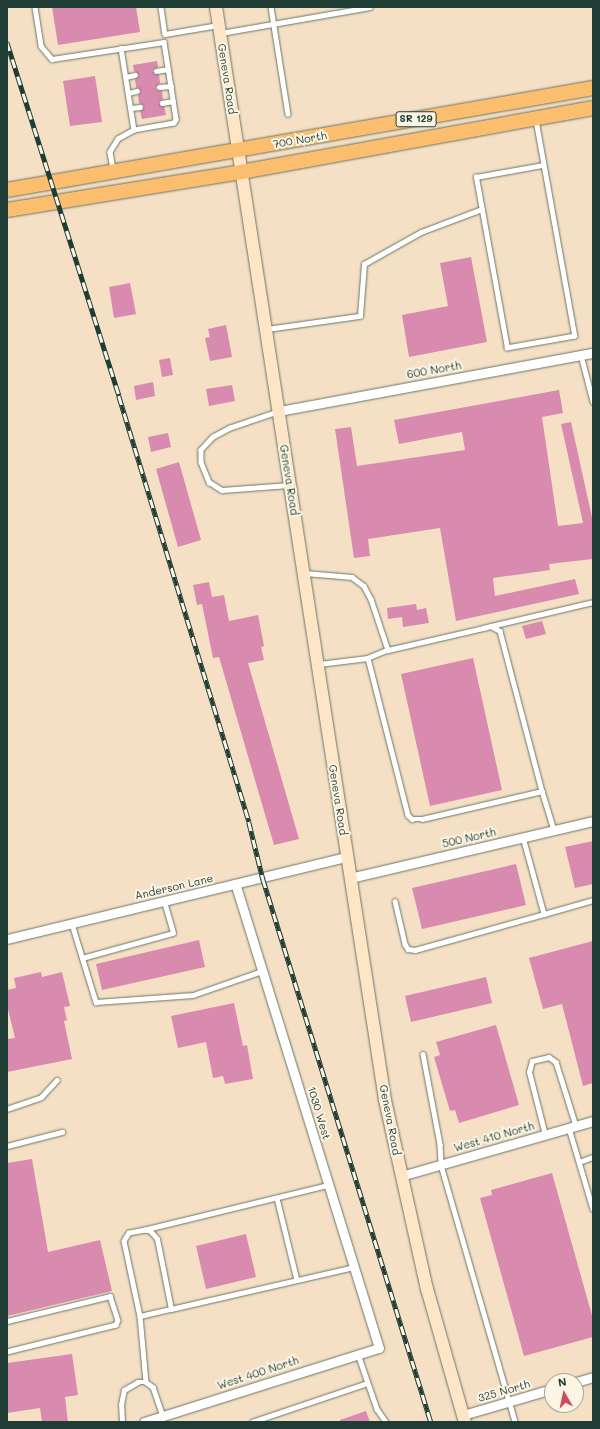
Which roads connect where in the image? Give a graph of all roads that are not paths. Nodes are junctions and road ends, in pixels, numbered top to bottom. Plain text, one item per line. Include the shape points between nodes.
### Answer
1 (35, 7) edge
2 (161, 7) edge
3 (216, 7) edge
4 (271, 7) edge
5 (370, 7) edge
6 (274, 25) junction
7 (219, 29) junction
8 (165, 34) junction
9 (164, 42) junction
10 (121, 48) junction
11 (168, 69) junction
12 (156, 72) dead end
13 (135, 75) dead end
14 (126, 77) junction
15 (171, 86) junction
16 (159, 88) dead end
17 (593, 88) edge
18 (137, 91) dead end
19 (128, 93) junction
20 (173, 101) junction
21 (162, 103) dead end
22 (140, 107) dead end
23 (131, 108) junction
24 (593, 108) edge
25 (288, 114) dead end
26 (536, 118) junction
27 (134, 130) junction
28 (238, 151) junction
29 (543, 165) junction
30 (241, 172) junction
31 (114, 173) junction
32 (7, 190) edge
33 (482, 209) junction
34 (7, 210) edge
35 (266, 329) junction
36 (593, 353) edge
37 (581, 355) junction
38 (593, 402) edge
39 (279, 411) junction
40 (290, 485) junction
41 (304, 573) junction
42 (593, 602) edge
43 (492, 626) junction
44 (388, 650) junction
45 (368, 658) junction
46 (318, 664) junction
47 (542, 791) junction
48 (593, 821) edge
49 (554, 830) junction
50 (523, 837) junction
51 (347, 858) junction
52 (350, 878) junction
53 (236, 884) junction
54 (593, 900) edge
55 (164, 901) junction
56 (395, 901) dead end
57 (544, 914) junction
58 (72, 924) junction
59 (7, 939) edge
60 (82, 958) junction
61 (262, 971) junction
62 (423, 1054) dead end
63 (57, 1080) dead end
64 (7, 1109) edge
65 (593, 1122) edge
66 (573, 1127) junction
67 (62, 1132) dead end
68 (545, 1135) junction
69 (7, 1146) edge
70 (593, 1158) edge
71 (579, 1162) junction
72 (441, 1165) junction
73 (401, 1176) junction
74 (328, 1185) junction
75 (277, 1198) junction
76 (593, 1208) edge
77 (145, 1230) junction
78 (354, 1267) junction
79 (297, 1280) junction
80 (171, 1309) junction
81 (140, 1316) junction
82 (7, 1321) edge
83 (379, 1348) joint
84 (7, 1352) edge
85 (358, 1354) junction
86 (146, 1382) junction
87 (367, 1383) junction
88 (544, 1391) edge
89 (509, 1402) junction
90 (163, 1416) junction
91 (464, 1419) edge
92 (122, 1422) edge
93 (144, 1422) edge
94 (252, 1422) edge
95 (386, 1422) edge
96 (515, 1422) edge

1 - 10 lane via 41,46 52,59
2 - 8 lane
3 - 7 main road, Geneva Road
4 - 6 lane
5 - 6 lane
6 - 7 lane
6 - 25 lane
7 - 8 lane
7 - 28 main road, Geneva Road
8 - 9 lane
9 - 10 lane
9 - 11 lane
10 - 14 lane
11 - 12 lane
11 - 15 lane
13 - 14 lane
14 - 19 lane
15 - 16 lane
15 - 20 lane
17 - 28 main road, 700 North / SR 129
18 - 19 lane
19 - 23 lane
20 - 21 lane
20 - 27 lane via 176,119 174,123
22 - 23 lane
23 - 27 lane
24 - 26 main road, 700 North / SR 129
26 - 29 lane
26 - 30 main road, 700 North / SR 129
27 - 31 lane via 126,133 112,146
28 - 30 main road, Geneva Road
28 - 31 main road, 700 North / SR 129
29 - 33 lane via 476,177
29 - 33 lane via 575,336 507,348
30 - 34 main road, 700 North / SR 129
30 - 35 main road, Geneva Road
31 - 32 main road, 700 North / SR 129
33 - 35 lane via 421,232 364,264 360,316
35 - 39 main road, Geneva Road
36 - 37 street, 600 North
37 - 38 lane
37 - 39 street, 600 North
39 - 40 main road, Geneva Road
39 - 40 lane via 230,428 213,437 201,450 201,462 210,482 222,490
40 - 41 main road, Geneva Road
41 - 44 lane via 352,576 364,586
41 - 46 main road, Geneva Road
42 - 43 lane
43 - 44 lane
43 - 47 lane via 500,631
44 - 45 lane
45 - 46 lane
45 - 47 lane via 408,815 412,819 422,819
46 - 51 main road, Geneva Road
47 - 49 lane
48 - 49 street, 500 North
49 - 50 street, 500 North
50 - 52 street, 500 North
50 - 57 lane
51 - 52 main road, Geneva Road
51 - 53 street, Anderson Lane
52 - 73 main road, Geneva Road via 385,1100
53 - 55 street, Anderson Lane
53 - 61 street, 1030 West
54 - 57 lane
55 - 58 street, Anderson Lane
55 - 60 lane via 172,933
56 - 57 lane via 405,944 408,949 415,950
58 - 59 street, Anderson Lane
58 - 60 lane
60 - 61 lane via 96,1002 193,995
61 - 74 street, 1030 West
62 - 72 lane via 440,1144
63 - 64 lane via 41,1097
65 - 66 street, West 410 North
66 - 68 street, West 410 North
66 - 68 lane via 556,1062 549,1057 532,1061 529,1072
66 - 71 lane
67 - 69 lane
68 - 72 street, West 410 North
70 - 71 lane
71 - 76 lane
72 - 73 street, West 410 North
72 - 89 lane
73 - 91 main road, Geneva Road via 428,1289
74 - 75 lane
74 - 78 street, 1030 West
75 - 77 lane
75 - 79 lane
77 - 80 lane via 150,1231 157,1239
77 - 81 lane via 129,1233 124,1241
78 - 79 lane
78 - 83 street, 1030 West
79 - 80 lane
80 - 81 lane
81 - 86 lane
82 - 84 lane via 110,1296 118,1320 116,1325
83 - 85 street, West 400 North
85 - 87 lane
85 - 90 street, West 400 North
86 - 90 lane via 156,1393
86 - 92 lane via 132,1384 124,1390 120,1411
87 - 94 lane
87 - 95 lane via 377,1409
88 - 89 street, 325 North
89 - 91 street, 325 North
89 - 96 lane
90 - 93 street, West 400 North

